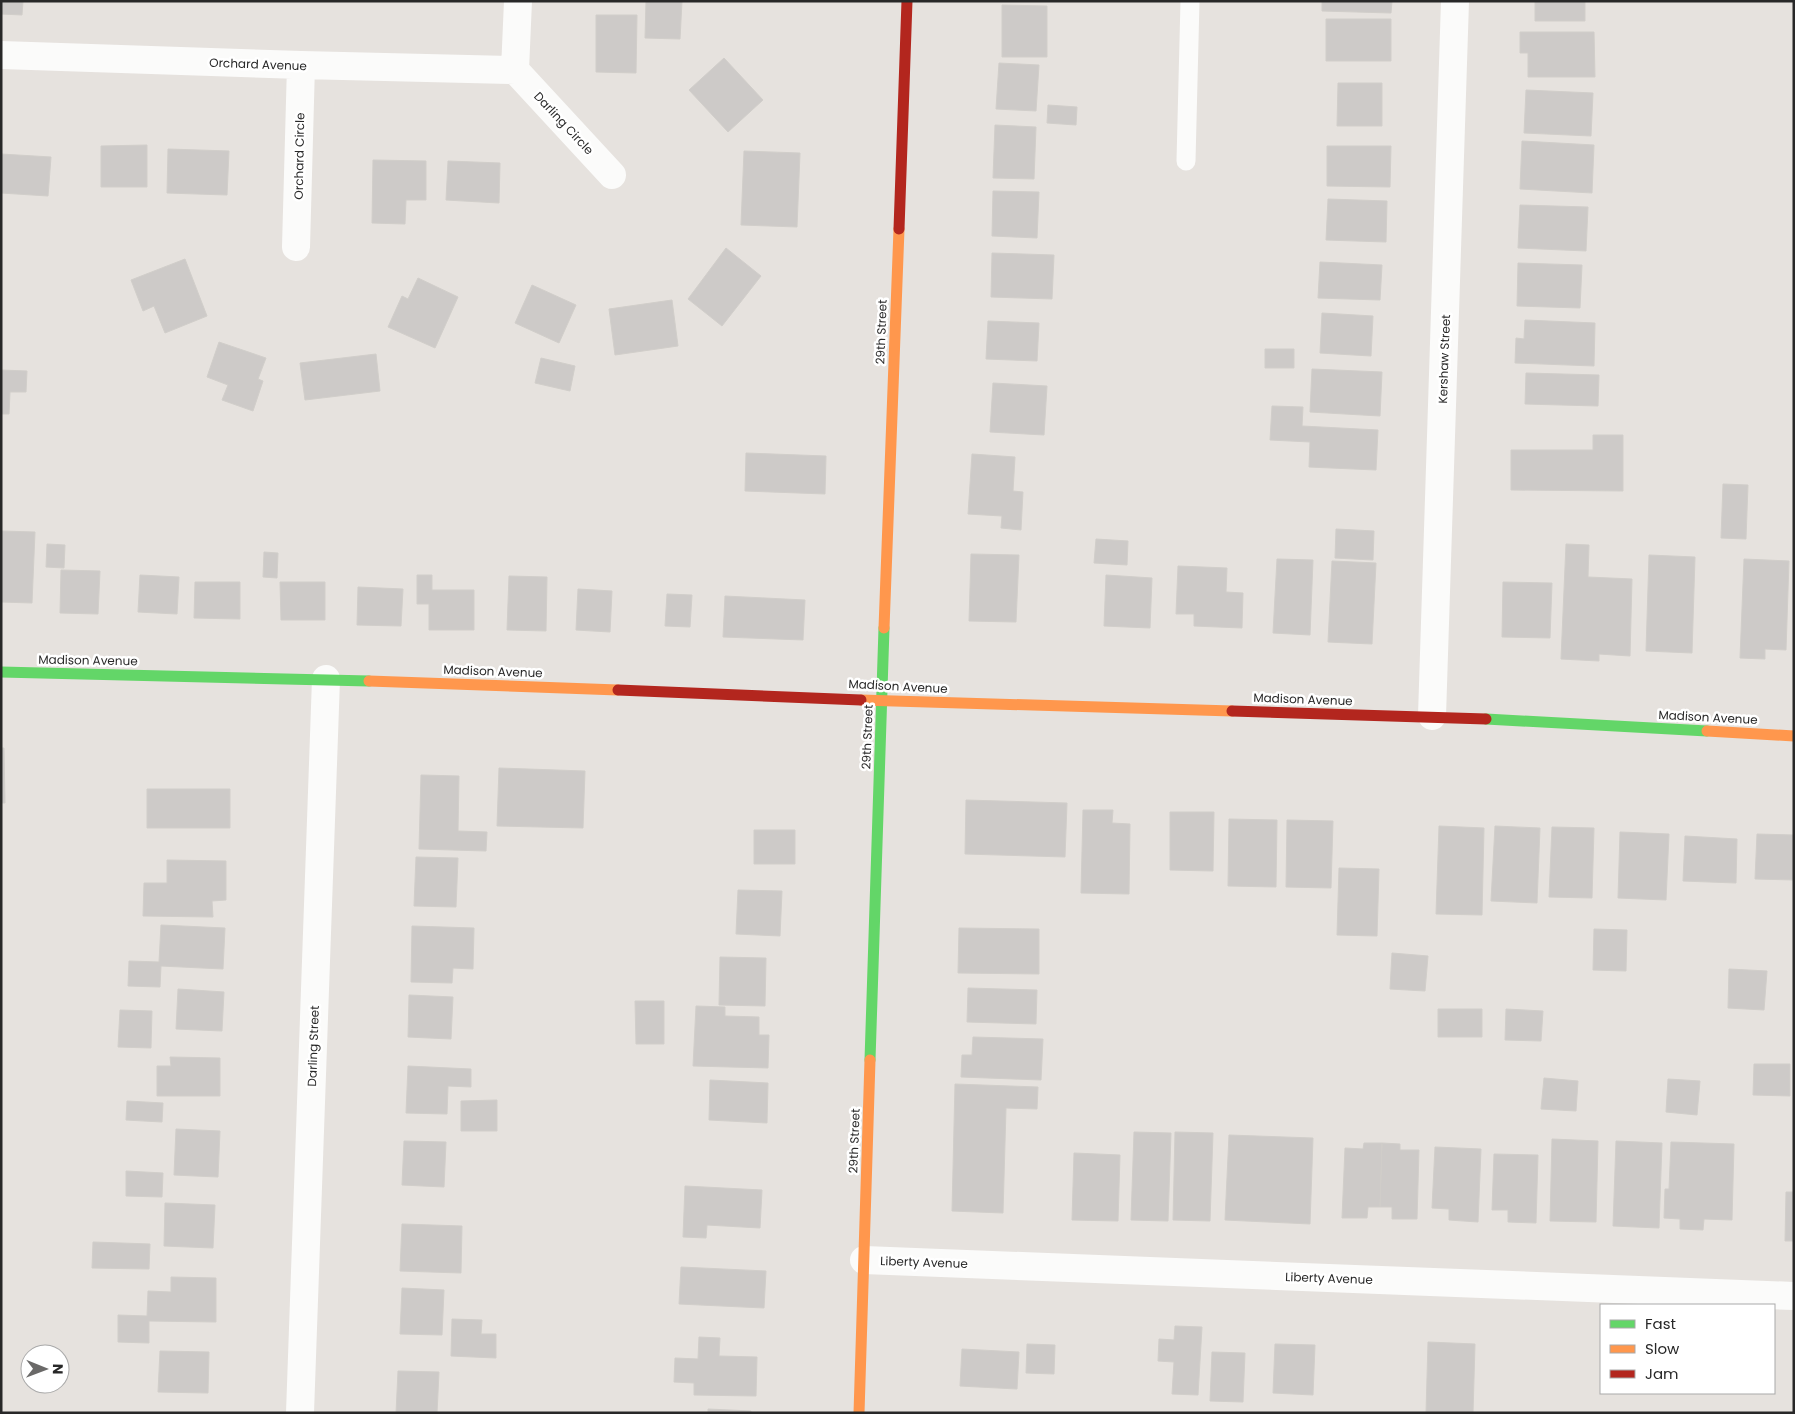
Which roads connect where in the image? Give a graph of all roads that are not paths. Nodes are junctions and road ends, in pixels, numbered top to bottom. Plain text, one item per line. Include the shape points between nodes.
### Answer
1 (518, 1) edge
2 (907, 1) edge
3 (1190, 1) edge
4 (1455, 1) edge
5 (1, 55) edge
6 (301, 65) junction
7 (515, 70) junction
8 (1186, 161) dead end
9 (612, 176) dead end
10 (296, 247) dead end
11 (1, 672) edge
12 (326, 679) junction
13 (882, 699) junction
14 (1432, 716) junction
15 (1794, 736) edge
16 (864, 1260) junction
17 (1794, 1296) edge
18 (300, 1413) edge
19 (859, 1413) edge

1 - 7 street
2 - 13 street, 29th Street
3 - 8 lane
4 - 14 street, Kershaw Street
5 - 6 street, Orchard Avenue
6 - 7 street, Orchard Avenue
6 - 10 street, Orchard Circle
7 - 9 street, Darling Circle
11 - 12 street, Madison Avenue
12 - 13 street, Madison Avenue
12 - 18 street, Darling Street
13 - 14 street, Madison Avenue
13 - 16 street, 29th Street
14 - 15 street, Madison Avenue
16 - 17 street, Liberty Avenue
16 - 19 street, 29th Street

